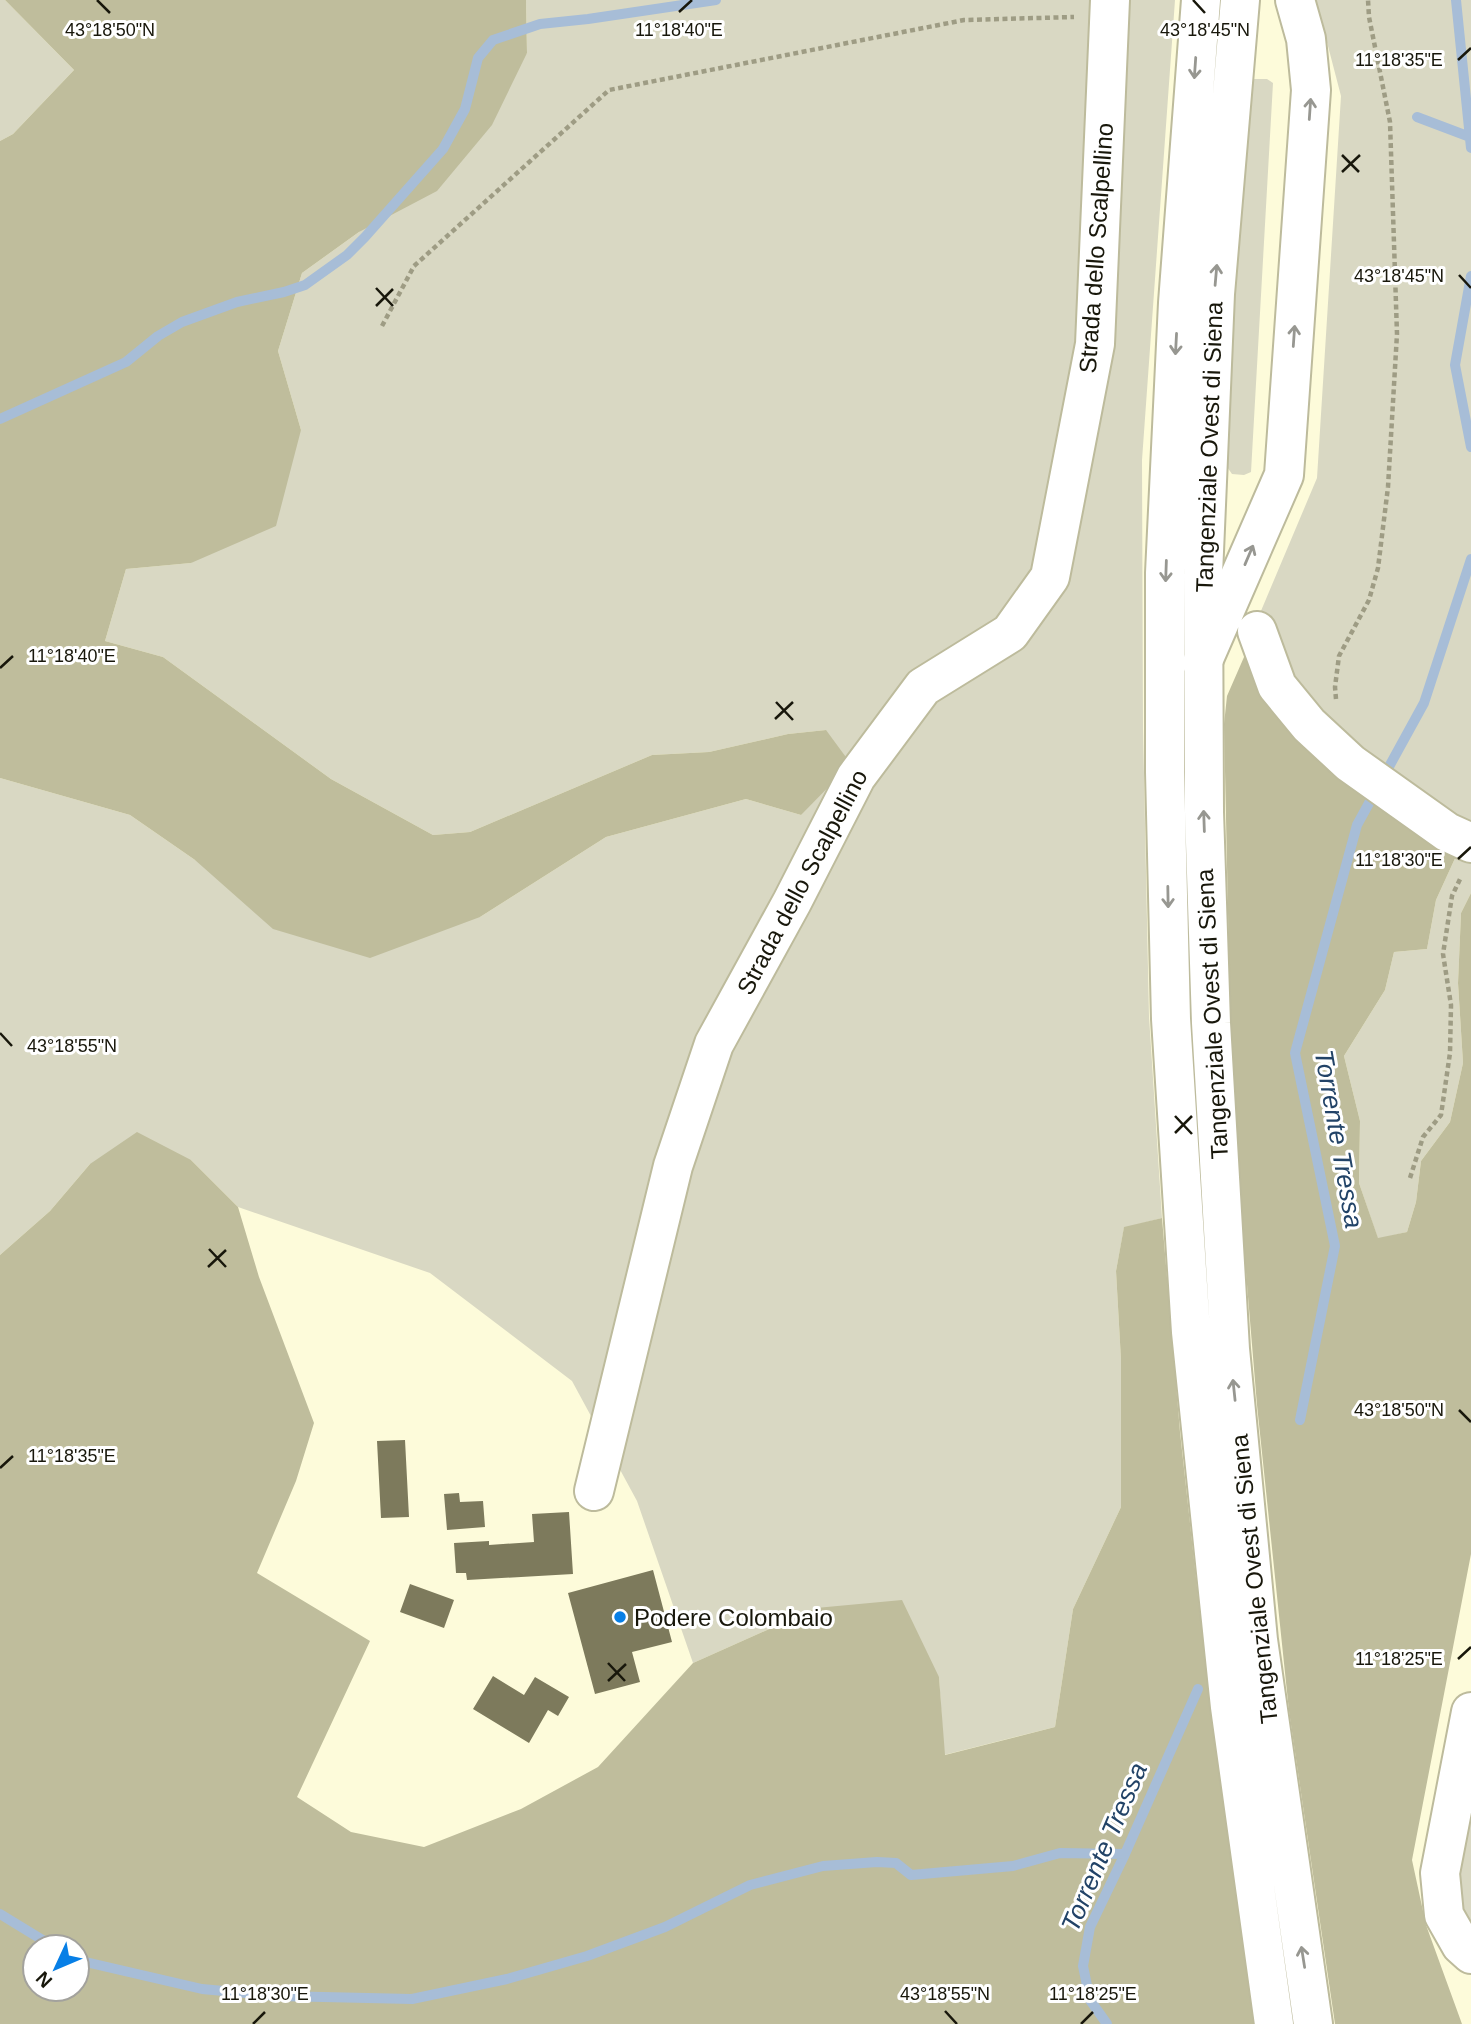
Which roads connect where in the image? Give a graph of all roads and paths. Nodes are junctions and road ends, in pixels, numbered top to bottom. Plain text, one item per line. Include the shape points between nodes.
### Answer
1 (1200, 0) edge
2 (1240, 0) edge
3 (1295, 0) edge
4 (1368, 0) edge
5 (1110, 8) edge
6 (382, 326) dead end
7 (1257, 631) dead end
8 (1202, 663) junction
9 (1340, 754) junction
10 (1466, 859) edge
11 (1410, 1178) dead end
12 (594, 1491) dead end
13 (1471, 1712) edge
14 (1471, 1954) edge
15 (1274, 2024) edge
16 (1313, 2024) edge

1 -> 15 main road, Tangenziale Ovest di Siena via 1165,573 1171,1019 1196,1388 1230,1707
8 -> 2 main road, Tangenziale Ovest di Siena via 1215,294
8 -> 3 main road via 1284,475 1311,90 1306,40
4 - 9 path via 1390,122 1397,334 1378,568 1369,600 1339,656 1335,687
5 - 6 path via 964,19 610,90 414,266
5 - 12 main road, Strada dello Scalpellino via 1095,344 1050,577 1010,633 923,687 856,777 714,1044 673,1166
7 - 9 main road via 1277,686
16 -> 8 main road, Tangenziale Ovest di Siena via 1258,1640 1230,1349 1211,1023
9 - 10 main road via 1447,832
10 - 11 path via 1452,896 1443,954 1451,1005 1441,1115 1423,1137
13 - 14 main road via 1440,1873 1444,1915

